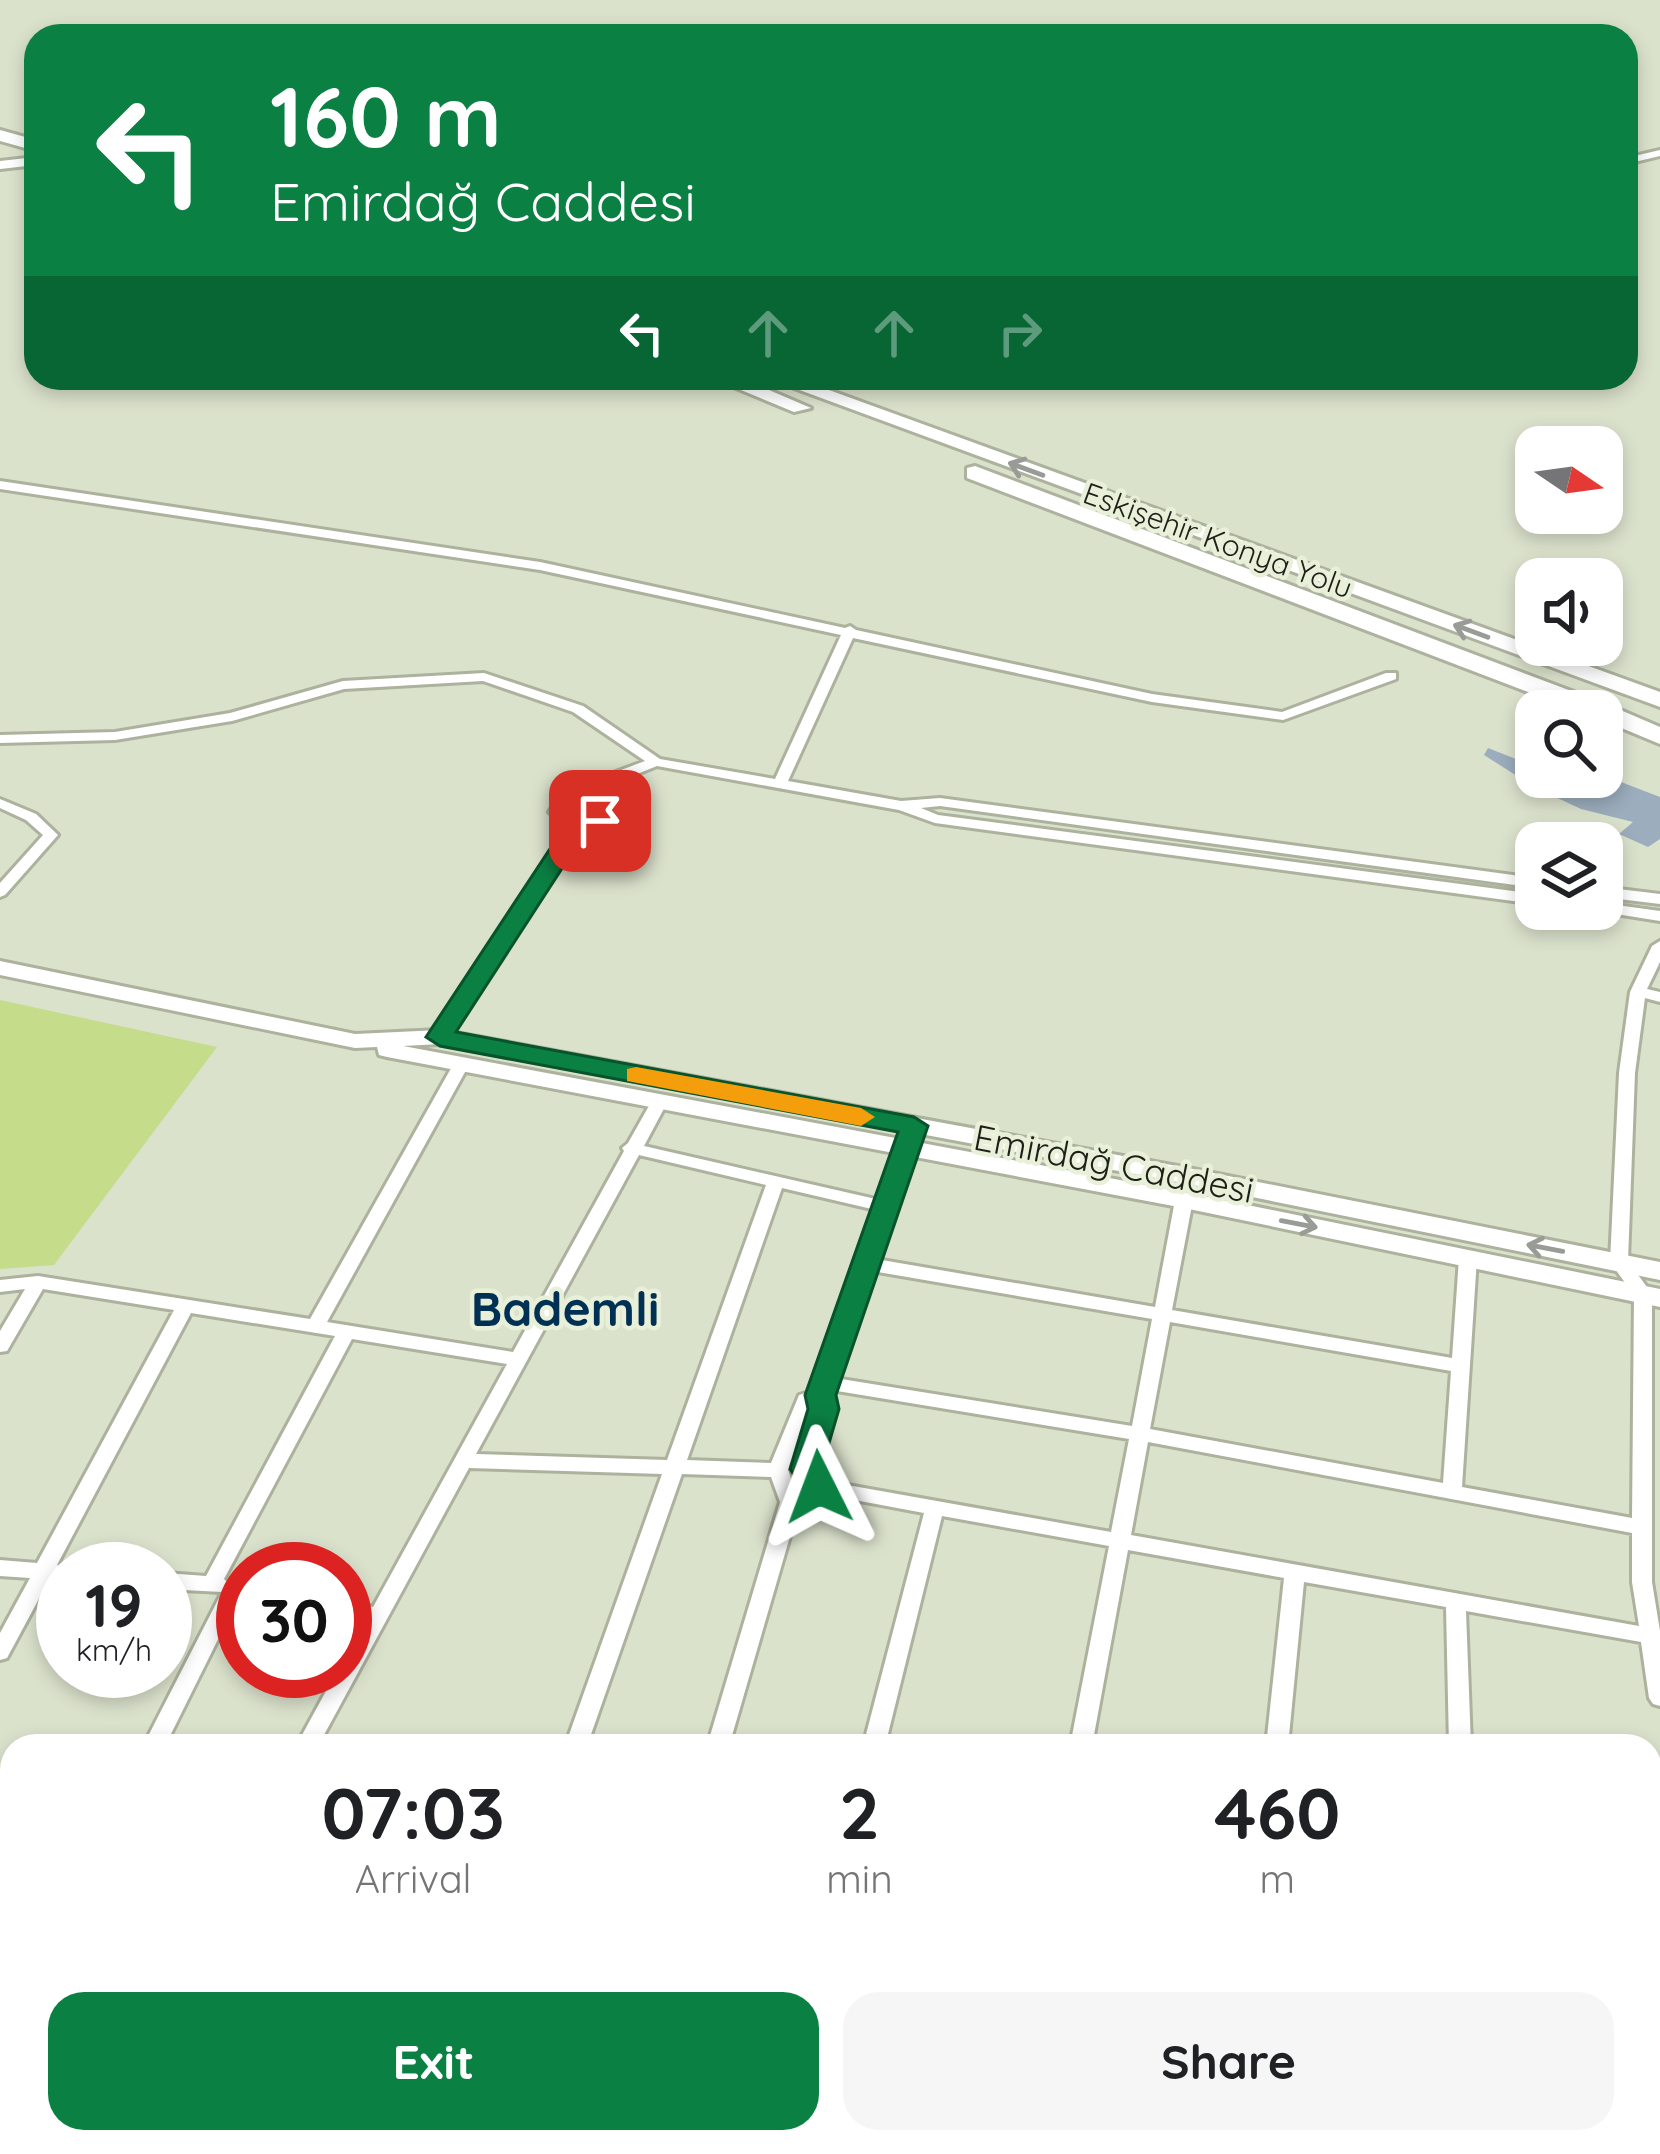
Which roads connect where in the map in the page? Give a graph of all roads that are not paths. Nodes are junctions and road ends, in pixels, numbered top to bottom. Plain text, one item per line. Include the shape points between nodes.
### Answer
1 (754, 390) edge
2 (810, 390) edge
3 (0, 485) edge
4 (850, 630) junction
5 (1390, 676) dead end
6 (1546, 690) edge
7 (1660, 700) edge
8 (1623, 720) edge
9 (1660, 736) edge
10 (0, 739) edge
11 (656, 762) junction
12 (781, 781) junction
13 (583, 795) junction
14 (0, 802) edge
15 (903, 806) junction
16 (576, 828) junction
17 (1515, 880) edge
18 (0, 892) edge
19 (1623, 895) edge
20 (1515, 896) edge
21 (1660, 899) edge
22 (1623, 911) edge
23 (1660, 916) edge
24 (1660, 946) edge
25 (0, 968) edge
26 (0, 983) edge
27 (1639, 992) junction
28 (1660, 997) edge
29 (440, 1037) junction
30 (462, 1063) junction
31 (660, 1101) junction
32 (910, 1136) junction
33 (632, 1148) junction
34 (776, 1180) junction
35 (1184, 1200) junction
36 (882, 1206) junction
37 (1468, 1258) junction
38 (1619, 1262) junction
39 (862, 1263) junction
40 (1660, 1271) edge
41 (38, 1282) junction
42 (0, 1286) edge
43 (1652, 1296) edge
44 (185, 1307) junction
45 (1164, 1315) junction
46 (314, 1328) junction
47 (346, 1334) junction
48 (0, 1346) edge
49 (519, 1359) junction
50 (1462, 1366) junction
51 (824, 1389) junction
52 (1141, 1434) junction
53 (462, 1461) junction
54 (673, 1466) junction
55 (778, 1469) junction
56 (1452, 1490) junction
57 (935, 1508) junction
58 (1641, 1527) junction
59 (1118, 1540) junction
60 (68, 1542) edge
61 (0, 1568) edge
62 (36, 1571) edge
63 (1294, 1576) junction
64 (192, 1583) edge
65 (1651, 1584) edge
66 (211, 1585) junction
67 (216, 1586) edge
68 (36, 1598) edge
69 (1456, 1603) junction
70 (372, 1615) edge
71 (378, 1616) junction
72 (216, 1631) edge
73 (1650, 1636) junction
74 (0, 1652) edge
75 (1660, 1698) edge
76 (160, 1734) edge
77 (314, 1734) edge
78 (580, 1734) edge
79 (722, 1734) edge
80 (877, 1734) edge
81 (1083, 1734) edge
82 (1278, 1734) edge
83 (1460, 1734) edge

1 - 6 highway
7 -> 2 highway, Eskişehir Konya Yolu
3 - 4 street via 540,566
4 - 5 street via 1152,698 1283,716
4 - 12 street
8 - 9 highway
10 - 11 street via 116,736 232,717 343,685 484,677 578,710
11 - 12 street
11 - 13 street via 616,772
12 - 15 street
13 - 16 street via 556,812
13 - 16 street via 607,811
14 - 18 street via 51,835
15 - 17 street via 940,802
15 - 20 street via 935,819
16 - 29 street
19 - 21 street
22 - 23 street
24 - 27 street
25 - 29 main road, Emirdağ Caddesi via 355,1041
26 - 30 main road, Emirdağ Caddesi
27 - 28 street
27 - 38 street via 1627,1072
29 - 32 main road, Emirdağ Caddesi
30 - 31 main road, Emirdağ Caddesi
30 - 46 street
31 - 32 main road, Emirdağ Caddesi
31 - 33 street
32 - 35 main road, Emirdağ Caddesi
32 - 36 street
38 -> 32 main road, Emirdağ Caddesi
33 - 34 street
33 - 49 street
34 - 36 street
34 - 54 street
35 -> 37 main road, Emirdağ Caddesi
35 - 45 street
36 - 39 street
37 - 43 main road, Emirdağ Caddesi
37 - 50 street
38 - 40 main road, Emirdağ Caddesi
38 - 43 street
39 - 45 street
39 - 51 street
41 - 42 street
41 - 44 street
41 - 48 street
43 - 58 street
44 - 46 street
44 - 60 street
45 - 50 street
45 - 52 street
46 - 47 street
47 - 49 street
47 - 66 street
49 - 53 street
50 - 56 street
51 - 52 street
51 - 55 street via 806,1400
51 - 57 street via 806,1469 819,1487
52 - 56 street
52 - 59 street
53 - 54 street
53 - 71 street
54 - 55 street
54 - 78 street
55 - 79 street via 790,1502
56 - 58 street
57 - 59 street
57 - 80 street
58 - 65 street
59 - 63 street
59 - 81 street
61 - 62 street
63 - 69 street
63 - 82 street
64 - 66 street
65 - 73 street
66 - 67 street
68 - 74 street
69 - 73 street
69 - 83 street
70 - 71 street
71 - 77 street
72 - 76 street
73 - 75 street

